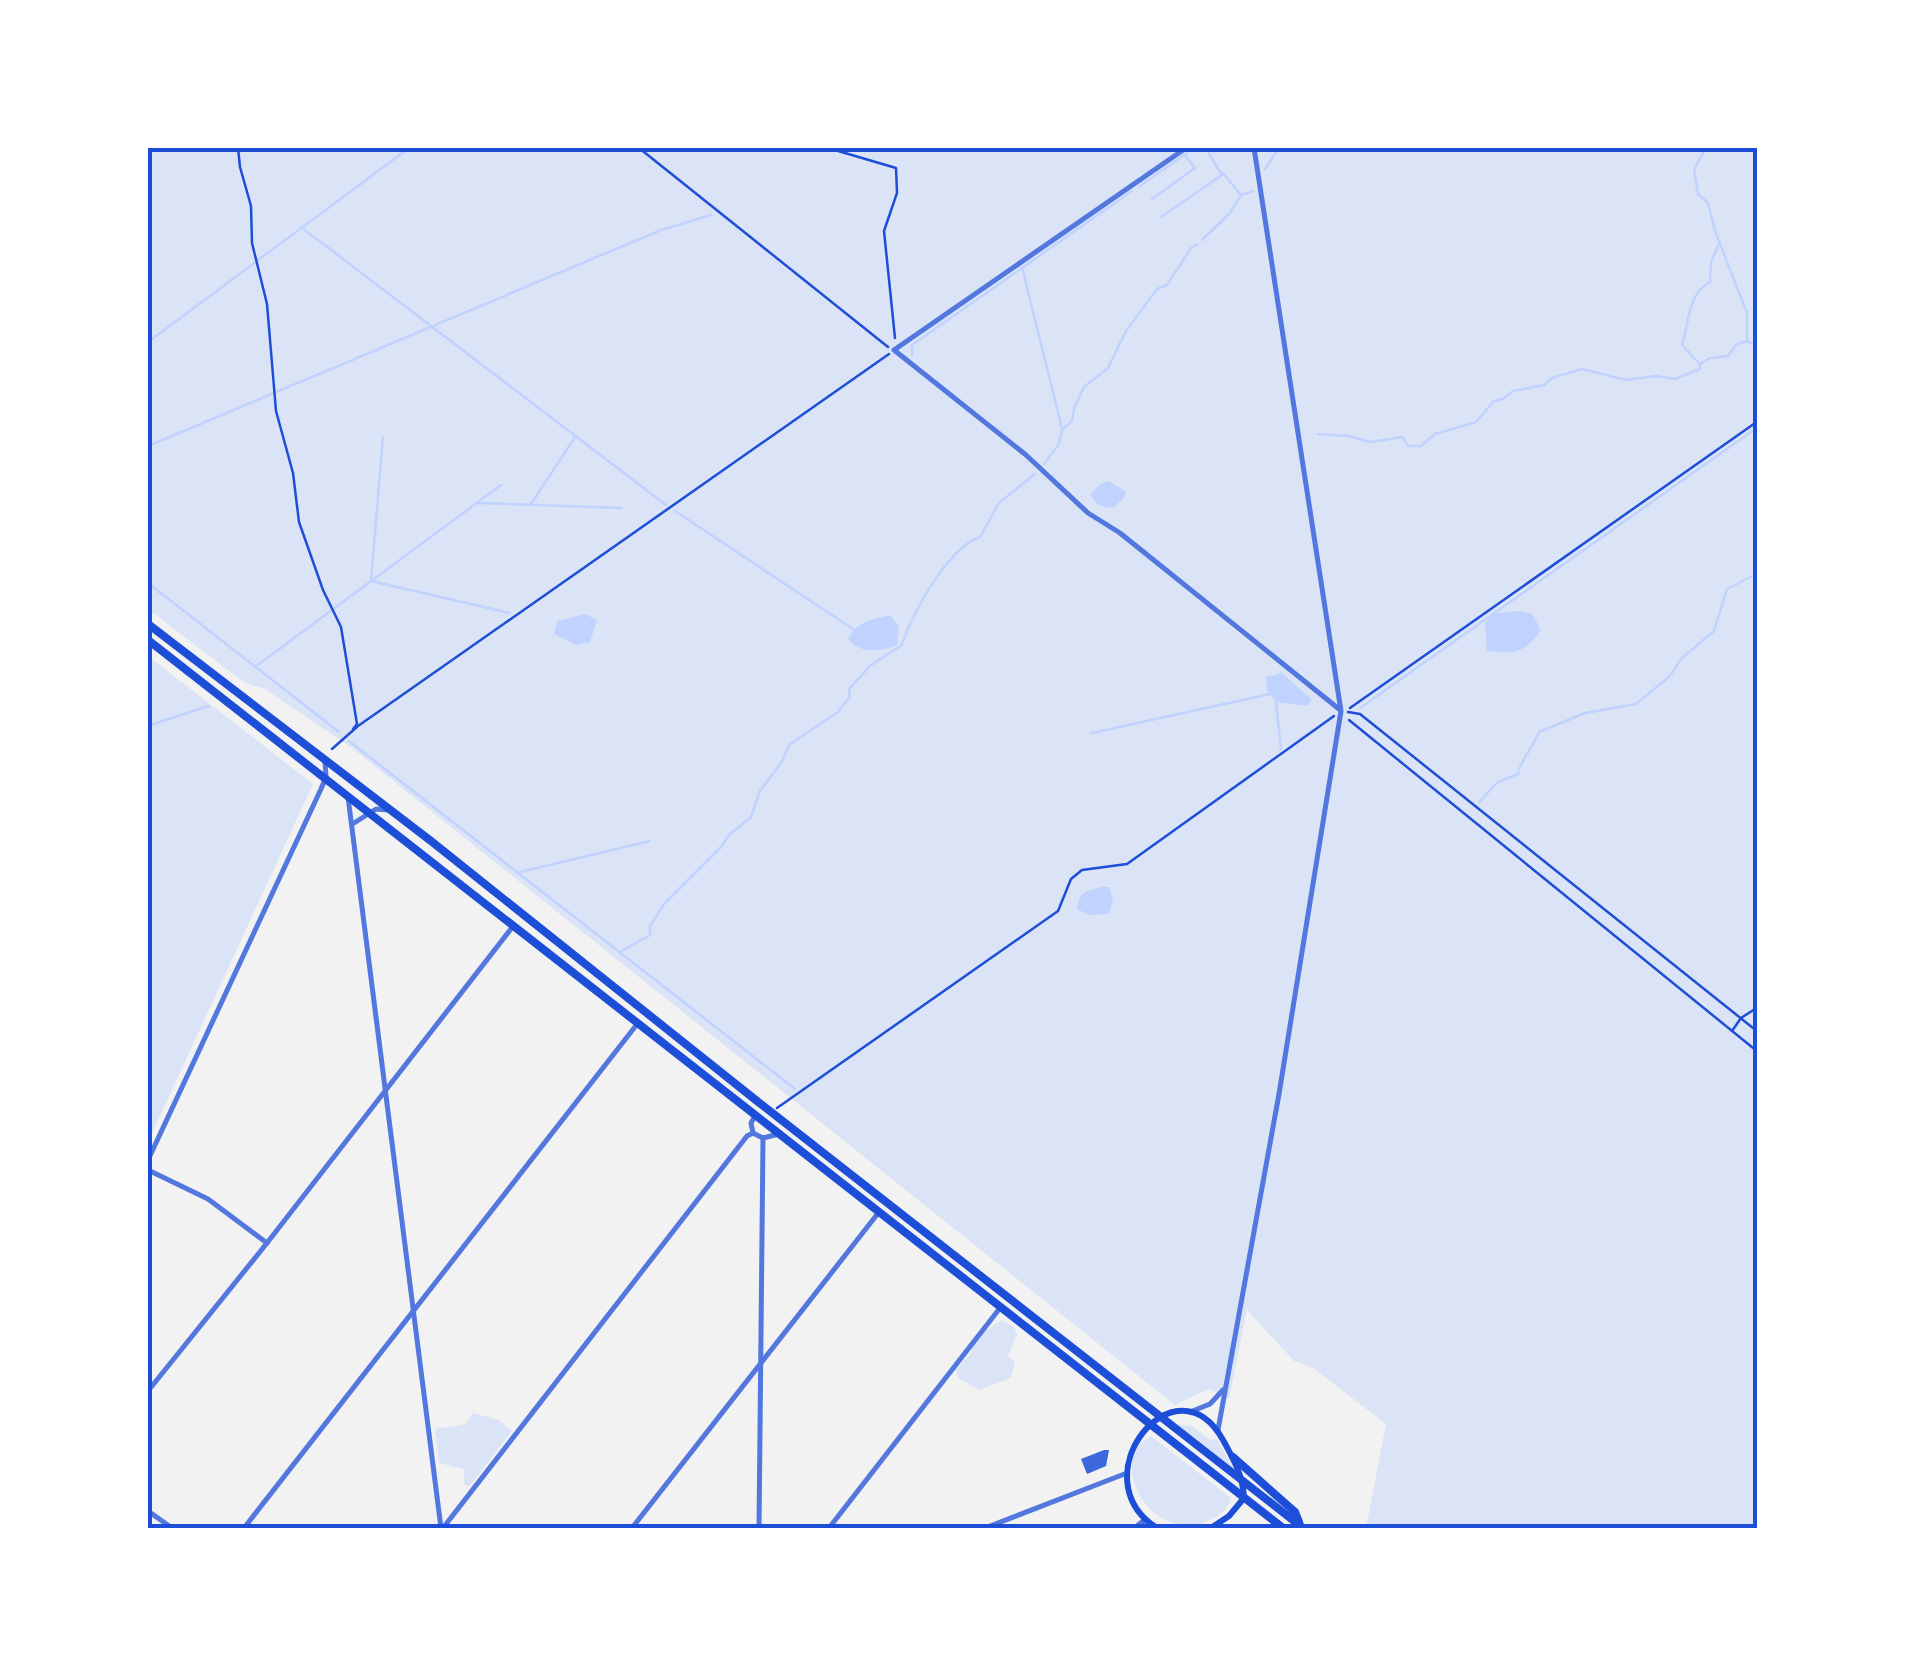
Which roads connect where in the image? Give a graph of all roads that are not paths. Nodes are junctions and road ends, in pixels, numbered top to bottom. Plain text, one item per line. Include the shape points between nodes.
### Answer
1 (1186, 148) edge
2 (1254, 148) edge
3 (148, 624) edge
4 (148, 640) edge
5 (1342, 711) junction
6 (323, 757) junction
7 (326, 777) junction
8 (348, 794) junction
9 (373, 810) junction
10 (392, 811) junction
11 (352, 825) junction
12 (514, 926) junction
13 (638, 1023) junction
14 (385, 1091) junction
15 (755, 1116) junction
16 (753, 1133) junction
17 (779, 1134) junction
18 (763, 1138) junction
19 (148, 1160) edge
20 (148, 1170) edge
21 (879, 1212) junction
22 (267, 1244) junction
23 (1000, 1308) junction
24 (413, 1310) junction
25 (760, 1364) junction
26 (1224, 1390) junction
27 (148, 1391) edge
28 (1190, 1412) junction
29 (1160, 1418) junction
30 (1148, 1425) junction
31 (1218, 1430) junction
32 (1233, 1458) junction
33 (1127, 1472) junction
34 (1243, 1481) junction
35 (1244, 1498) junction
36 (148, 1511) edge
37 (1145, 1520) junction
38 (172, 1528) edge
39 (244, 1528) edge
40 (442, 1528) edge
41 (632, 1528) edge
42 (759, 1528) edge
43 (829, 1528) edge
44 (984, 1528) edge
45 (1135, 1528) edge
46 (1157, 1528) edge
47 (1212, 1528) edge
48 (1283, 1528) edge
49 (1302, 1528) edge

1 - 5 street via 894,350 1088,513
2 - 5 street
3 - 6 main road
4 - 7 main road
5 - 26 street
6 - 7 street
6 - 10 main road
7 - 8 main road
7 - 19 street
8 - 9 main road
8 - 11 street
9 - 10 street
9 - 11 street
9 - 12 main road
10 - 29 main road
11 - 14 street
12 - 13 main road
12 - 14 street
13 - 15 main road
13 - 24 street
14 - 22 street
14 - 24 street
15 - 16 street
15 - 17 main road
16 - 18 street
16 - 40 street
17 - 18 street
17 - 21 main road
18 - 25 street
20 - 22 street via 208,1199
21 - 23 main road
21 - 25 street
22 - 27 street
23 - 30 main road
23 - 43 street
24 - 39 street
24 - 40 street
25 - 41 street
25 - 42 street
26 - 28 street
26 - 31 street
28 - 29 main road
28 - 31 main road
29 - 30 main road
29 - 34 main road
30 - 33 main road
30 - 35 main road
31 - 32 main road
32 - 34 main road
32 - 49 main road via 1295,1512
33 - 37 main road
33 - 44 street
34 - 35 main road
34 - 49 main road
35 - 47 main road
35 - 48 main road
36 - 38 street
37 - 45 street
37 - 46 main road

